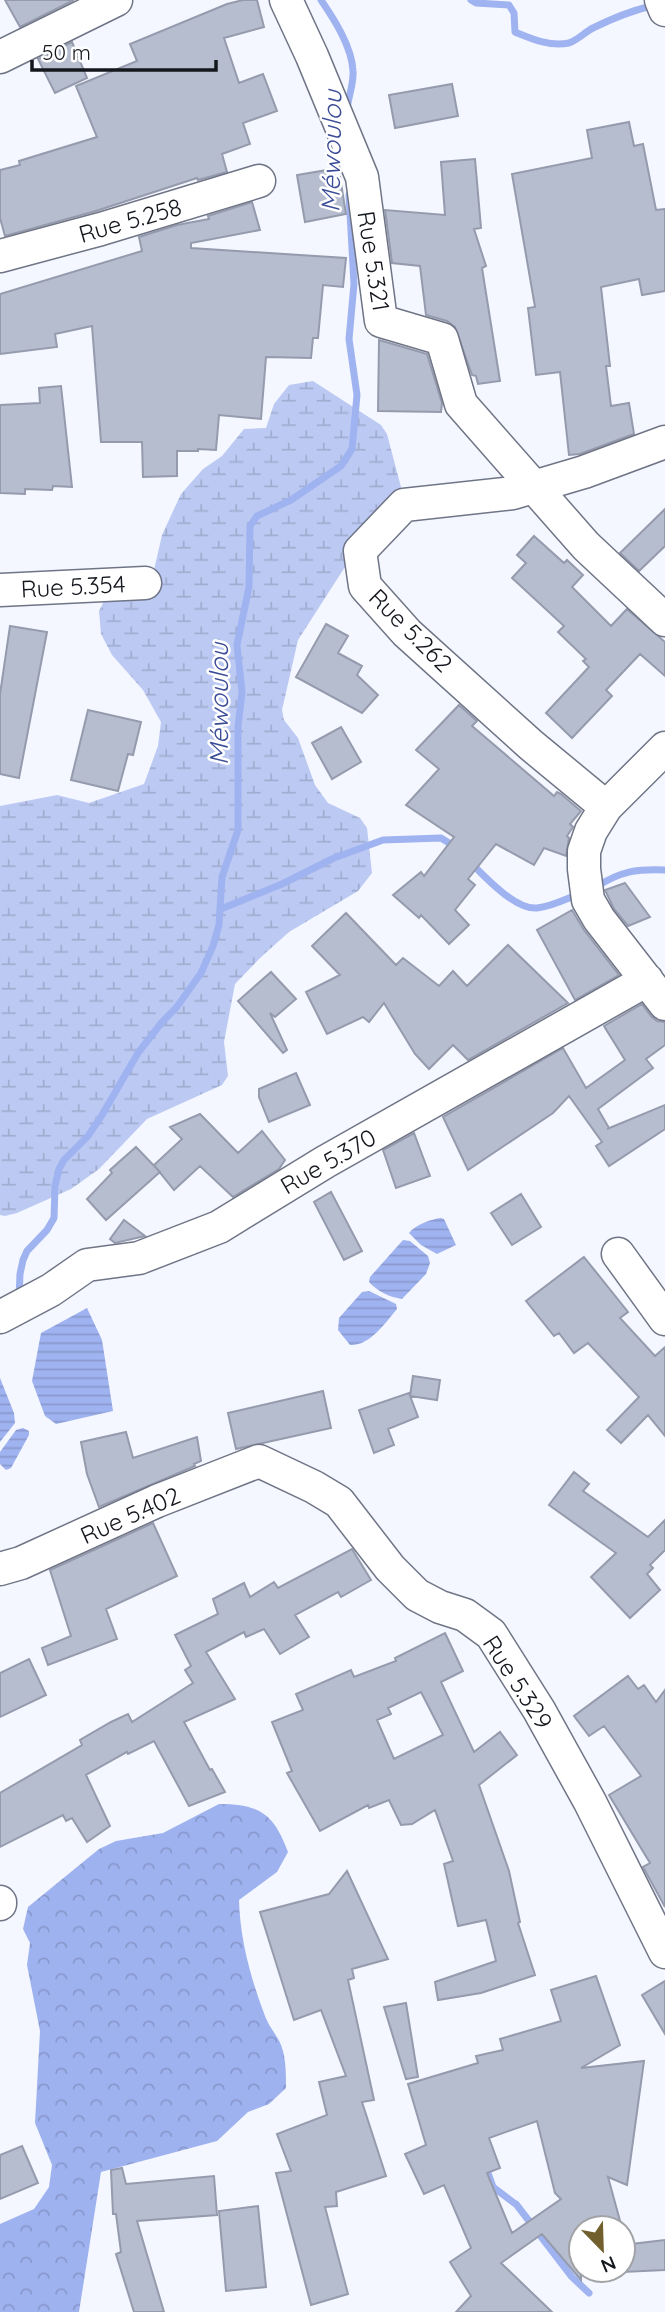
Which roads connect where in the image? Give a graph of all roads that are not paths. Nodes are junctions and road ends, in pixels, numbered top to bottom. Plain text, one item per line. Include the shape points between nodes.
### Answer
1 (116, 0) edge
2 (286, 0) edge
3 (661, 0) edge
4 (665, 10) edge
5 (0, 57) edge
6 (259, 181) dead end
7 (0, 256) edge
8 (665, 442) edge
9 (533, 487) junction
10 (145, 583) dead end
11 (0, 590) edge
12 (665, 620) edge
13 (665, 748) edge
14 (606, 807) junction
15 (659, 994) edge
16 (618, 1254) dead end
17 (0, 1317) edge
18 (665, 1319) edge
19 (259, 1461) joint
20 (0, 1569) edge
21 (665, 1952) edge

1 - 5 street
2 - 9 street, Rue 5.321 via 362,177 381,321 442,339 461,404
3 - 4 street
6 - 7 street, Rue 5.258
8 - 9 street, Rue 5.262
9 - 12 street, Rue 5.321 via 586,546
9 - 14 street, Rue 5.262 via 404,505 360,551 365,586 407,633
10 - 11 street, Rue 5.354
13 - 14 street
14 - 15 street via 584,851 589,900
15 - 17 street, Rue 5.370 via 336,1156 219,1227 139,1258 87,1265
16 - 18 street
19 - 20 street, Rue 5.402
19 - 21 street, Rue 5.329 via 339,1502 417,1595 466,1615 491,1634 565,1756

